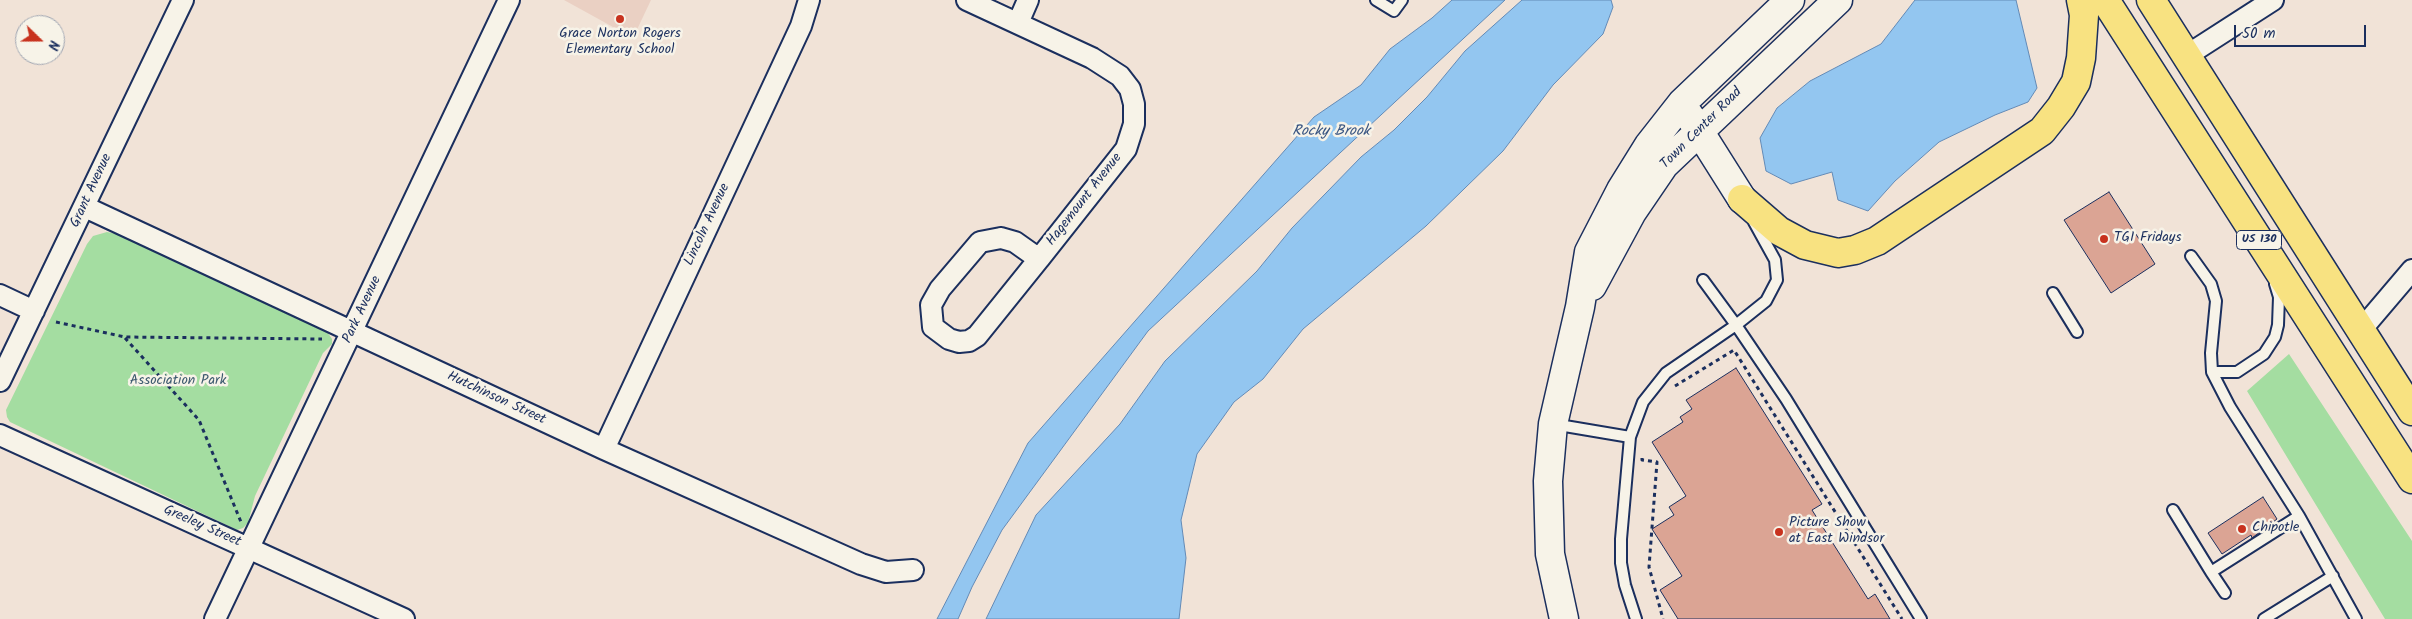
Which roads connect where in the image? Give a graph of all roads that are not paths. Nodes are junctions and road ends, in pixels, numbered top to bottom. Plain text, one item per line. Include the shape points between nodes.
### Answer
1 (183, 0) edge
2 (508, 0) edge
3 (809, 0) edge
4 (967, 0) edge
5 (1028, 0) edge
6 (1376, 0) edge
7 (1402, 0) edge
8 (1790, 0) edge
9 (1838, 0) edge
10 (2082, 0) edge
11 (2105, 0) edge
12 (2151, 0) edge
13 (2273, 0) edge
14 (1018, 23) junction
15 (2186, 56) junction
16 (1682, 103) junction
17 (1698, 130) junction
18 (1742, 199) junction
19 (85, 207) junction
20 (2265, 249) junction
21 (2192, 256) dead end
22 (1039, 259) junction
23 (2412, 270) edge
24 (1703, 280) dead end
25 (2053, 293) dead end
26 (0, 295) edge
27 (1580, 307) junction
28 (34, 311) junction
29 (1736, 324) junction
30 (2361, 330) junction
31 (353, 332) junction
32 (2077, 332) dead end
33 (2212, 372) junction
34 (0, 381) edge
35 (2412, 411) edge
36 (1553, 424) junction
37 (0, 435) edge
38 (1630, 437) junction
39 (604, 449) junction
40 (2412, 479) edge
41 (2173, 510) dead end
42 (2299, 516) junction
43 (249, 549) junction
44 (913, 570) dead end
45 (2212, 572) junction
46 (2333, 576) junction
47 (2225, 594) dead end
48 (215, 619) edge
49 (404, 619) edge
50 (1564, 619) edge
51 (1636, 619) edge
52 (1920, 619) edge
53 (2264, 619) edge
54 (2356, 619) edge

1 - 19 street, Grant Avenue
2 - 31 street, Park Avenue
3 - 39 street, Lincoln Avenue via 801,26
4 - 14 street, Hagemount Avenue
5 - 14 street
6 - 7 lane via 1394,10
8 - 16 street, Town Center Road
9 - 17 street, Town Center Road
10 - 18 highway via 2081,58 2076,82 2042,131 1877,242 1838,253 1805,245 1779,231
11 - 20 highway, US 130
12 - 15 highway, US 130
13 - 15 street
14 - 22 street, Hagemount Avenue via 1109,67 1130,89 1134,104 1134,124 1126,149
15 - 30 highway, US 130
16 - 17 street
16 - 27 street, Town Center Road via 1649,145 1589,252
17 - 18 street
17 - 27 street, Town Center Road via 1664,165 1632,212
18 - 29 lane via 1775,260 1777,280 1766,301
19 - 28 street, Grant Avenue
19 - 31 street, Hutchinson Street
20 - 33 lane via 2279,297 2280,315 2275,337 2264,354 2237,372
20 - 40 highway, US 130
21 - 33 lane via 2211,284 2216,301
22 - 22 street, Hagemount Avenue via 1015,242 1001,238 980,242 940,289 931,305 933,327 959,342 978,336
23 - 30 street
24 - 29 lane
25 - 32 lane
26 - 28 street
27 - 36 street, Town Center Road
28 - 34 street, Grant Avenue
29 - 38 lane via 1666,374 1643,402
29 - 52 lane via 1786,399
30 - 35 highway, US 130
31 - 39 street, Hutchinson Street
31 - 43 street, Park Avenue
33 - 42 lane via 2230,407
36 - 38 lane
36 - 50 street, Town Center Road via 1548,520 1550,554
37 - 43 street, Greeley Street
38 - 51 lane via 1621,563
39 - 44 street, Hutchinson Street via 861,564 886,572
41 - 45 lane
42 - 45 lane
42 - 46 lane
43 - 48 street, Park Avenue
43 - 49 street, Greeley Street
45 - 47 lane
46 - 53 lane
46 - 54 lane

